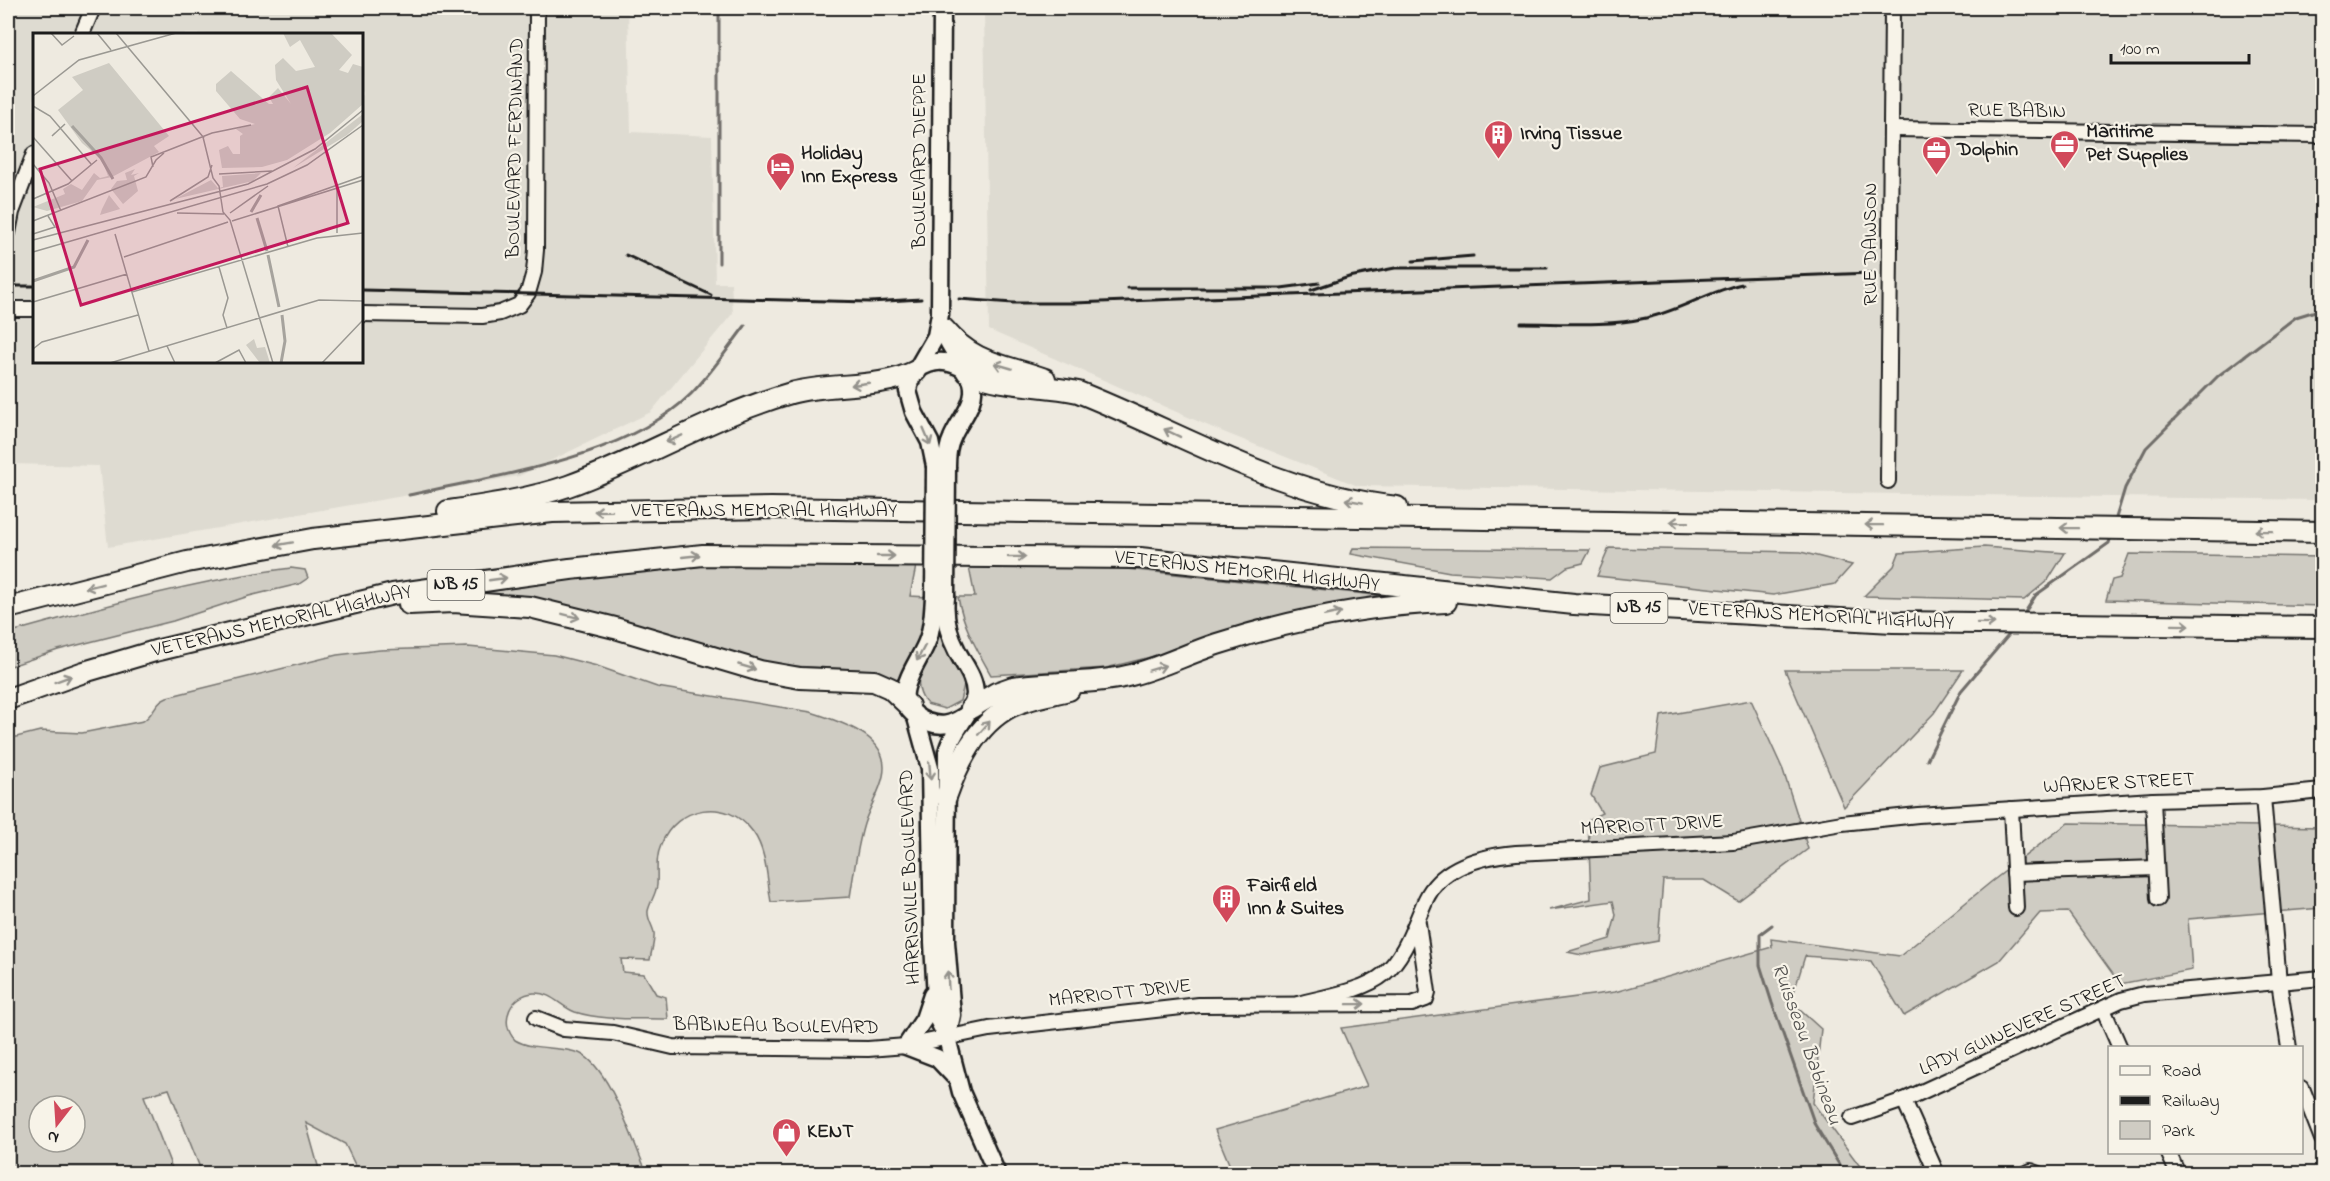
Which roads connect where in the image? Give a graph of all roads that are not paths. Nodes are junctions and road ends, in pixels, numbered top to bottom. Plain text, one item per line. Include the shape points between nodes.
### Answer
1 (93, 8) edge
2 (537, 8) edge
3 (936, 8) edge
4 (942, 8) edge
5 (950, 8) edge
6 (1892, 8) edge
7 (942, 25) junction
8 (82, 33) edge
9 (1891, 129) junction
10 (2322, 135) edge
11 (33, 157) edge
12 (8, 233) edge
13 (8, 309) edge
14 (33, 309) edge
15 (363, 314) edge
16 (942, 322) junction
17 (916, 370) junction
18 (967, 372) junction
19 (1078, 392) junction
20 (941, 466) junction
21 (1888, 481) dead end
22 (1600, 521) junction
23 (2322, 532) edge
24 (313, 539) junction
25 (940, 597) junction
26 (1574, 604) junction
27 (8, 608) edge
28 (2322, 627) edge
29 (223, 634) junction
30 (1100, 681) junction
31 (8, 699) edge
32 (912, 710) junction
33 (968, 712) junction
34 (2322, 791) edge
35 (946, 797) junction
36 (2263, 797) junction
37 (2153, 800) junction
38 (2011, 809) junction
39 (1918, 815) joint
40 (2156, 868) junction
41 (2014, 873) junction
42 (2158, 899) dead end
43 (2016, 908) dead end
44 (1418, 922) junction
45 (2322, 978) edge
46 (2279, 982) junction
47 (934, 984) junction
48 (1298, 1004) junction
49 (2103, 1009) junction
50 (536, 1018) dead end
51 (947, 1038) junction
52 (906, 1046) junction
53 (2121, 1046) edge
54 (2289, 1046) edge
55 (958, 1080) junction
56 (2303, 1093) edge
57 (1904, 1100) junction
58 (1852, 1118) dead end
59 (2322, 1138) edge
60 (2169, 1154) edge
61 (997, 1173) edge
62 (1937, 1173) edge
63 (2025, 1173) edge
64 (2039, 1173) edge
65 (2178, 1173) edge

1 - 8 street
2 - 15 street, BOULEVARD FERDINAND via 536,250 528,293 519,305 482,316
3 - 7 main road
4 - 7 main road, BOULEVARD DIEPPE
5 - 7 main road
6 - 9 street, RUE DAWSON
7 - 16 main road, BOULEVARD DIEPPE
9 - 10 street, RUE BABIN
9 - 21 street, RUE DAWSON
11 - 12 street
13 - 14 street
16 - 17 main road, HARRISVILLE BOULEVARD
16 - 18 main road via 949,345
19 -> 16 highway via 980,359 960,348
17 - 18 main road via 934,361 946,361
17 -> 20 main road, HARRISVILLE BOULEVARD via 910,381 909,400
17 -> 24 highway via 893,379 813,389 772,400 546,493
18 - 19 highway via 1000,383
18 - 20 main road, HARRISVILLE BOULEVARD via 973,392
22 -> 19 highway via 1395,507 1334,497 1257,472
20 - 25 main road, HARRISVILLE BOULEVARD, bridge
23 -> 22 highway, VETERANS MEMORIAL HIGHWAY
22 -> 24 highway, VETERANS MEMORIAL HIGHWAY via 771,508 552,512
24 -> 27 highway, VETERANS MEMORIAL HIGHWAY via 188,562
25 -> 32 main road, HARRISVILLE BOULEVARD via 929,637 905,686
25 - 33 main road, HARRISVILLE BOULEVARD via 951,637 975,686
26 -> 28 highway, VETERANS MEMORIAL HIGHWAY / NB 15 via 1893,622
29 -> 26 highway, VETERANS MEMORIAL HIGHWAY / NB 15 via 393,594 703,555 1140,558
30 -> 26 highway via 1165,665 1216,644 1347,611 1448,602
31 -> 29 highway, VETERANS MEMORIAL HIGHWAY / NB 15 via 84,672
29 -> 32 highway via 399,604 511,605 605,625 760,671 800,678 874,681 890,688
30 - 33 highway via 1013,687 996,693
35 -> 30 highway via 954,774 990,720 1011,706
32 - 33 main road via 925,721 944,726
32 -> 47 main road, HARRISVILLE BOULEVARD via 930,768
33 - 35 main road, HARRISVILLE BOULEVARD via 950,741
34 - 36 street, WARNER STREET
51 -> 35 main road, HARRISVILLE BOULEVARD via 952,1015 947,983
36 - 37 street, WARNER STREET
36 - 46 street
37 - 38 street, WARNER STREET
37 - 40 street
38 - 39 street, WARNER STREET
38 - 41 street
39 - 44 street, MARRIOTT DRIVE via 1842,823 1733,842 1481,858 1438,883 1427,897
40 - 41 street
40 - 42 street
41 - 43 street
44 - 48 street, MARRIOTT DRIVE via 1384,975 1364,986
48 -> 44 street, MARRIOTT DRIVE via 1426,999 1428,981
45 - 46 street, LADY GUINEVERE STREET
46 - 49 street, LADY GUINEVERE STREET via 2144,994
46 - 54 street
47 - 51 main road, HARRISVILLE BOULEVARD via 938,1018
47 - 52 main road via 924,1019
48 - 51 street, MARRIOTT DRIVE via 1200,1005 1116,1012
49 - 53 street
49 - 57 street, LADY GUINEVERE STREET
50 - 52 street, BABINEAU BOULEVARD via 564,1029 613,1033 673,1047
51 - 52 street, BABINEAU BOULEVARD
51 - 55 main road, HARRISVILLE BOULEVARD
52 - 55 main road via 937,1058
55 - 61 main road, HARRISVILLE BOULEVARD
56 - 59 street
57 - 58 street, LADY GUINEVERE STREET
57 - 62 street
60 - 65 street
63 - 64 street

